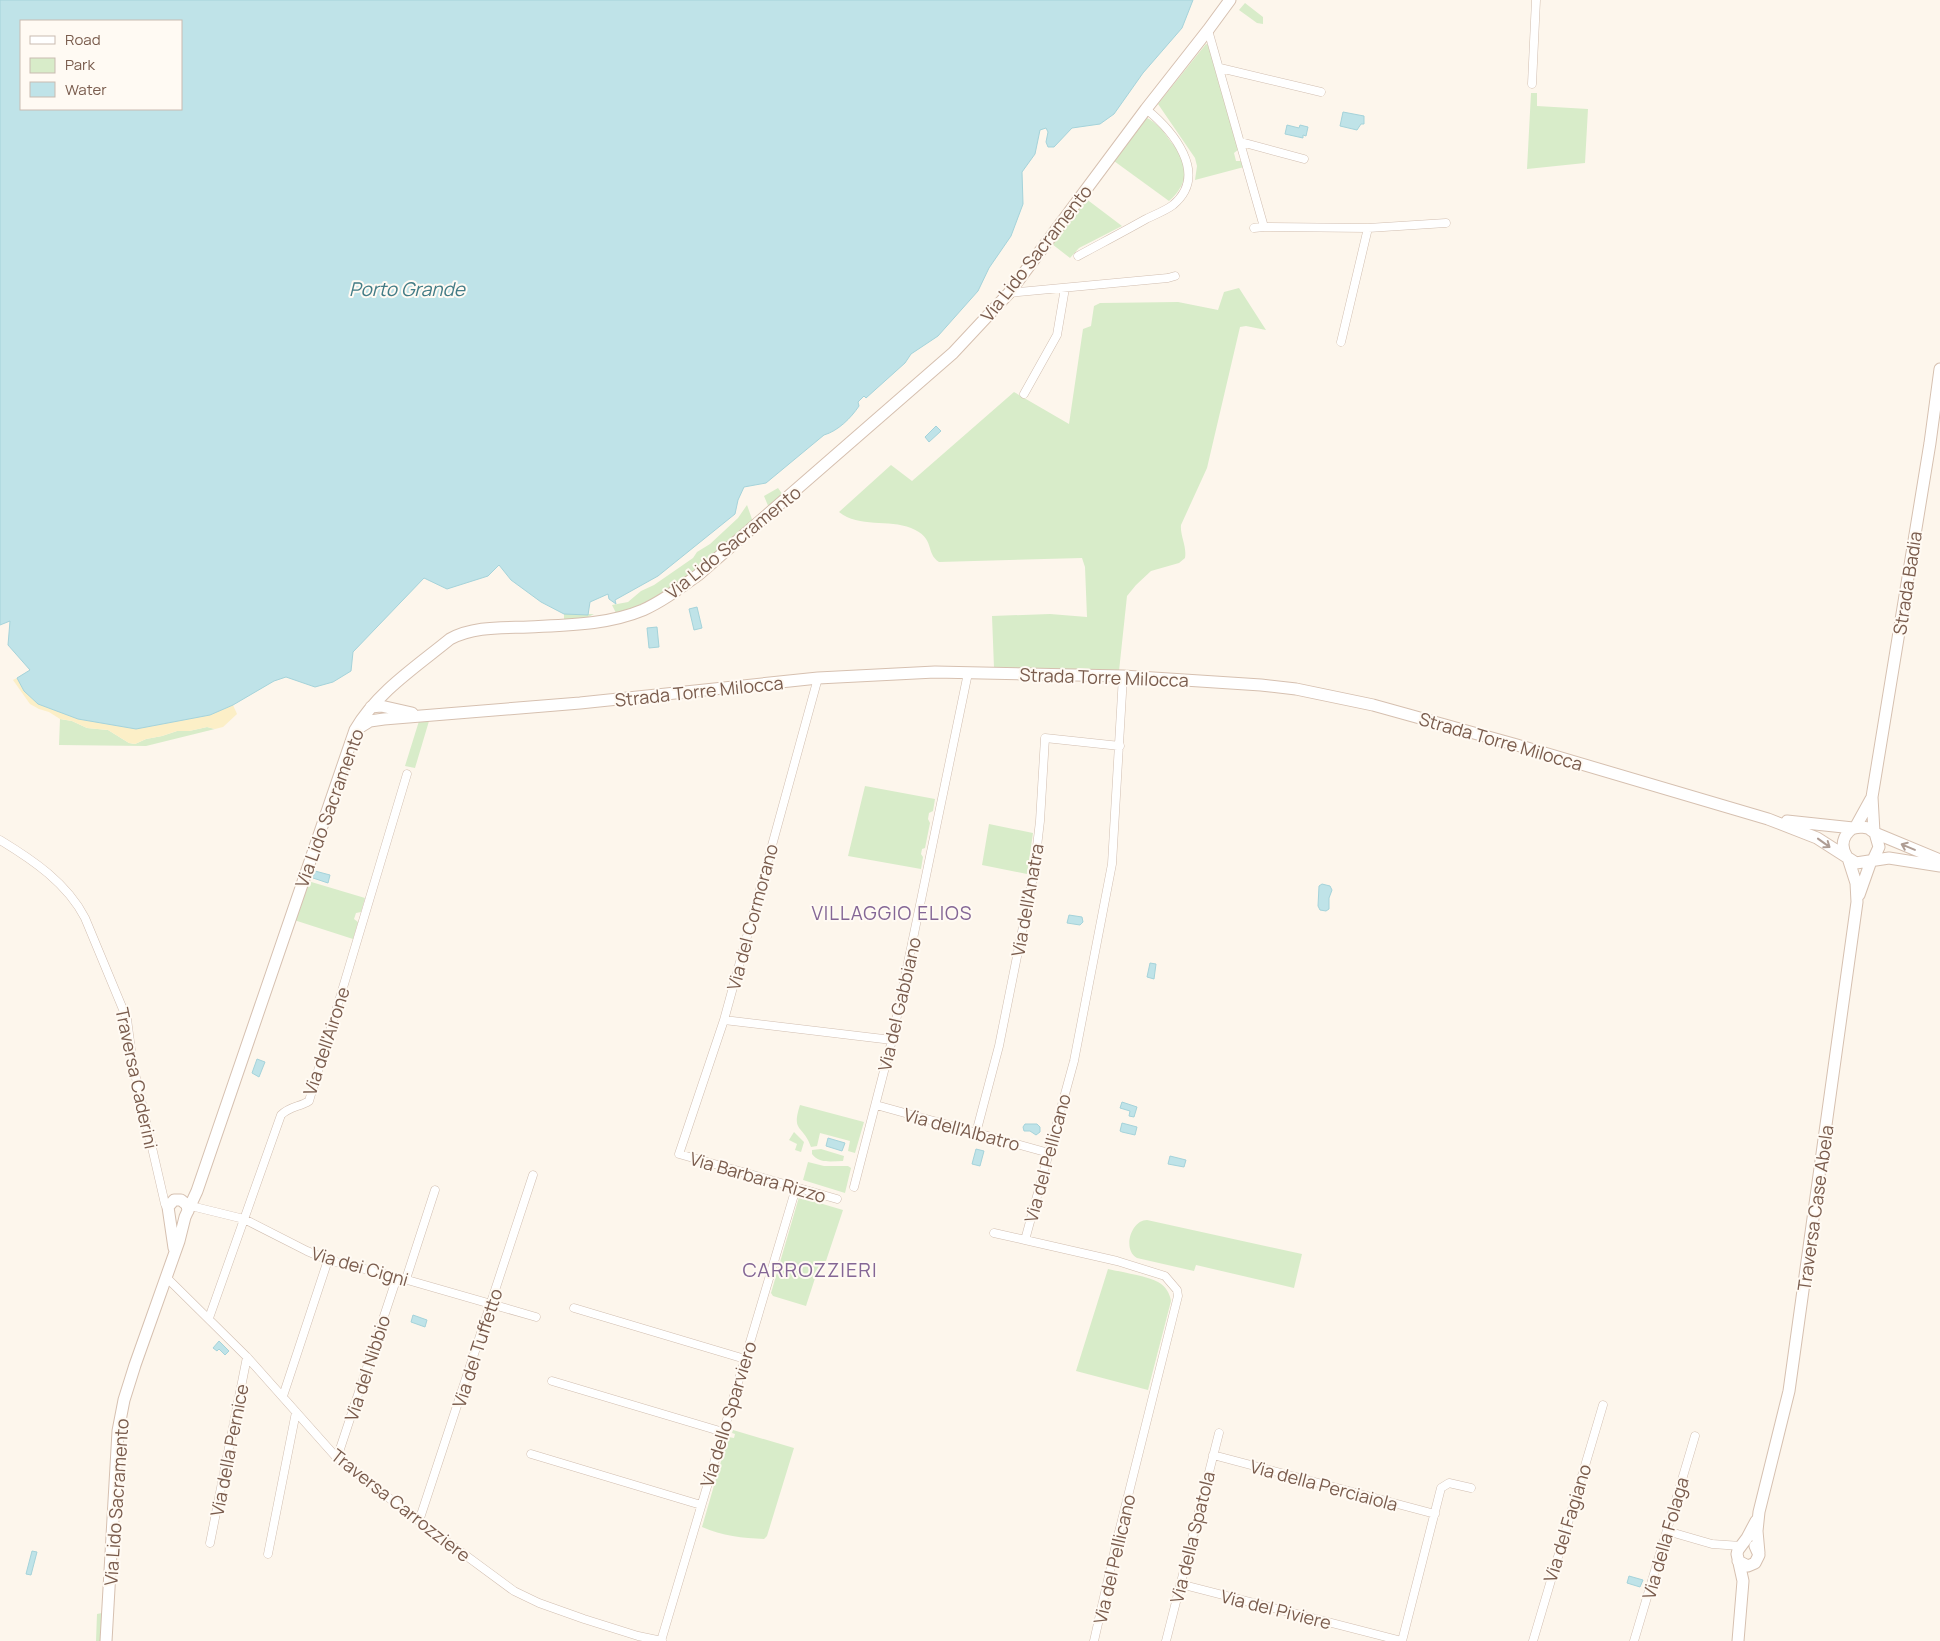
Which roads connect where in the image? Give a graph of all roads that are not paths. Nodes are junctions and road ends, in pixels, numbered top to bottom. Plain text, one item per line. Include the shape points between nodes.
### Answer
1 (1230, 0) edge
2 (1536, 0) edge
3 (1208, 30) junction
4 (1220, 68) junction
5 (1532, 84) dead end
6 (1321, 92) dead end
7 (1146, 109) junction
8 (1241, 142) junction
9 (1304, 159) dead end
10 (1446, 223) dead end
11 (1264, 227) junction
12 (1254, 228) dead end
13 (1368, 228) junction
14 (1078, 256) dead end
15 (1176, 276) dead end
16 (1065, 288) junction
17 (1009, 293) junction
18 (1341, 342) dead end
19 (1940, 369) edge
20 (1024, 394) dead end
21 (968, 673) junction
22 (1123, 676) junction
23 (818, 678) junction
24 (391, 687) junction
25 (371, 707) junction
26 (404, 711) junction
27 (423, 716) junction
28 (384, 719) junction
29 (355, 730) junction
30 (1120, 746) junction
31 (407, 774) dead end
32 (1872, 797) junction
33 (1768, 820) junction
34 (1854, 828) junction
35 (1874, 833) junction
36 (0, 840) edge
37 (1847, 857) junction
38 (1872, 860) junction
39 (1940, 860) edge
40 (1940, 866) edge
41 (1857, 902) junction
42 (724, 1020) junction
43 (892, 1040) junction
44 (876, 1105) junction
45 (976, 1133) junction
46 (1049, 1153) junction
47 (679, 1154) joint
48 (533, 1175) dead end
49 (200, 1180) junction
50 (160, 1181) junction
51 (854, 1187) dead end
52 (796, 1188) junction
53 (435, 1190) dead end
54 (837, 1199) dead end
55 (175, 1200) junction
56 (188, 1210) junction
57 (168, 1211) junction
58 (244, 1219) junction
59 (994, 1232) dead end
60 (1025, 1240) junction
61 (174, 1252) junction
62 (328, 1260) junction
63 (166, 1277) junction
64 (402, 1278) junction
65 (491, 1304) junction
66 (574, 1308) dead end
67 (536, 1317) dead end
68 (209, 1318) junction
69 (247, 1357) junction
70 (745, 1359) junction
71 (552, 1381) dead end
72 (283, 1396) junction
73 (1602, 1405) dead end
74 (296, 1412) junction
75 (723, 1432) junction
76 (1219, 1433) dead end
77 (1695, 1436) dead end
78 (531, 1454) dead end
79 (1213, 1456) junction
80 (337, 1458) junction
81 (1470, 1488) dead end
82 (701, 1505) junction
83 (1759, 1512) junction
84 (1435, 1514) junction
85 (420, 1521) junction
86 (1667, 1532) junction
87 (210, 1543) dead end
88 (1712, 1544) junction
89 (1742, 1546) junction
90 (268, 1554) dead end
91 (1757, 1558) junction
92 (1738, 1560) junction
93 (1180, 1584) junction
94 (1743, 1596) junction
95 (106, 1641) edge
96 (661, 1641) edge
97 (1094, 1641) edge
98 (1166, 1641) edge
99 (1402, 1641) edge
100 (1533, 1641) edge
101 (1634, 1641) edge
102 (1738, 1641) edge

1 - 3 street, Via Lido Sacramento
2 - 5 street
3 - 4 street
3 - 7 street, Via Lido Sacramento
4 - 6 street
4 - 8 street
7 - 14 street via 1160,120 1184,154 1188,168 1186,186 1173,204
7 - 17 street, Via Lido Sacramento
8 - 9 street
8 - 11 street
10 - 13 street
11 - 12 street
11 - 13 street
13 - 18 street
15 - 16 street
16 - 17 street
16 - 20 street via 1057,335
17 - 24 street, Via Lido Sacramento via 946,360 720,557 670,596 642,610 603,621 468,631 450,639
19 - 32 street, Strada Badia
21 - 22 street, Strada Torre Milocca
21 - 23 street, Strada Torre Milocca
21 - 43 street, Via del Gabbiano
22 - 30 street, Via del Pellicano
22 - 33 street, Strada Torre Milocca via 1296,689 1373,705
23 - 27 street, Strada Torre Milocca
23 - 42 street, Via del Cormorano
24 - 25 street, Via Lido Sacramento
24 - 26 street via 392,700
25 - 26 street
25 - 28 street
25 - 29 street, Via Lido Sacramento
26 - 27 street
27 - 28 street, Strada Torre Milocca
28 - 29 street, Strada Torre Milocca via 370,721
29 - 49 street, Via Lido Sacramento
30 - 45 street, Via dell'Anatra via 1045,738 1034,872 999,1046
30 - 46 street, Via del Pellicano via 1112,864 1074,1061
31 - 58 street, Via dell'Airone via 309,1101 286,1110 282,1115
32 - 34 street
32 - 35 street
33 - 34 street
33 -> 37 street via 1818,838
34 - 35 street via 1865,827
34 - 37 street via 1843,841
35 - 38 street via 1879,847
39 -> 35 street
36 - 50 street, Traversa Caderini via 28,857 64,887 80,907 128,1019 133,1065
37 - 38 street via 1856,863
37 - 41 street via 1856,883
38 - 40 street via 1898,859
38 - 41 street
41 - 83 street, Traversa Case Abela via 1789,1391
42 - 43 street
42 - 47 street, Via del Cormorano
43 - 44 street, Via del Gabbiano
44 - 45 street, Via dell'Albatro
44 - 51 street, Via del Gabbiano
45 - 46 street, Via dell'Albatro
46 - 60 street, Via del Pellicano
47 - 52 street, Via Barbara Rizzo
48 - 65 street, Via del Tuffetto
49 - 55 street
49 - 56 street, Via Lido Sacramento
50 - 55 street
50 - 57 street, Traversa Caderini
52 - 54 street, Via Barbara Rizzo
52 - 70 street, Via dello Sparviero
53 - 64 street, Via del Nibbio
55 - 56 street via 184,1201
55 - 57 street via 169,1204
56 - 57 street via 176,1220
56 - 58 street, Via dei Cigni
56 - 61 street, Via Lido Sacramento
57 - 61 street
58 - 62 street, Via dei Cigni
58 - 68 street, Via dell'Airone
59 - 60 street
60 - 97 street, Via del Pellicano via 1166,1276 1178,1296
61 - 63 street, Via Lido Sacramento
62 - 64 street, Via dei Cigni
62 - 72 street
63 - 68 street, Traversa Carrozziere
63 - 95 street, Via Lido Sacramento via 124,1400 118,1431
64 - 65 street, Via dei Cigni
64 - 80 street, Via del Nibbio
65 - 67 street, Via dei Cigni
65 - 85 street, Via del Tuffetto
66 - 70 street
68 - 69 street, Traversa Carrozziere
69 - 72 street, Traversa Carrozziere
69 - 87 street, Via della Pernice
70 - 75 street, Via dello Sparviero
71 - 75 street
72 - 74 street, Traversa Carrozziere
73 - 100 street, Via del Fagiano
74 - 80 street, Traversa Carrozziere
74 - 90 street
75 - 82 street, Via dello Sparviero
76 - 79 street, Via della Spatola
77 - 86 street, Via della Folaga
78 - 82 street
79 - 84 street, Via della Perciaiola
79 - 93 street, Via della Spatola
80 - 85 street, Traversa Carrozziere
81 - 84 street via 1449,1483 1441,1488
82 - 96 street, Via dello Sparviero
83 - 89 street
83 - 91 street
84 - 99 street
85 - 96 street, Traversa Carrozziere via 514,1591 584,1619
86 - 88 street
86 - 101 street, Via della Folaga
88 - 89 street
88 - 92 street
89 - 91 street via 1753,1545
89 - 92 street via 1737,1552
91 - 92 street via 1748,1566
91 - 94 street
92 - 94 street
93 - 98 street, Via della Spatola
93 - 99 street, Via del Piviere
94 - 102 street

